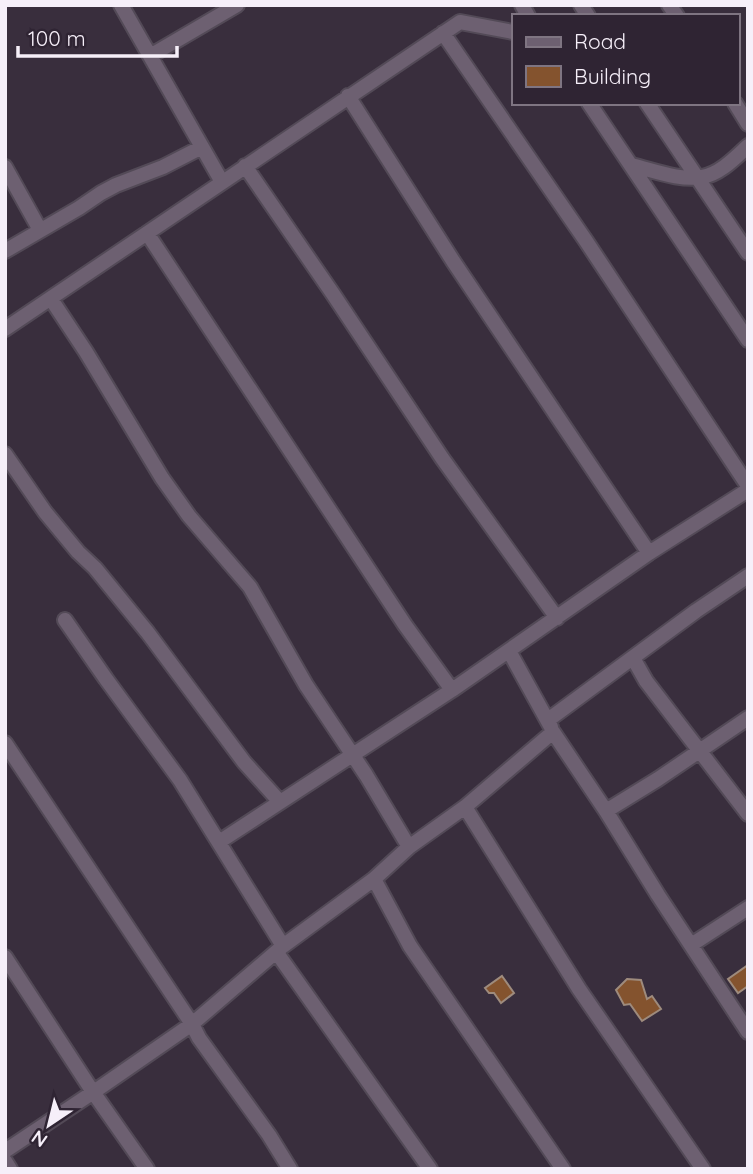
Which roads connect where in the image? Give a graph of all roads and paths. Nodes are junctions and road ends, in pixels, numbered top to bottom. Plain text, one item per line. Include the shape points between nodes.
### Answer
1 (121, 5) edge
2 (237, 5) edge
3 (512, 32) edge
4 (443, 33) junction
5 (150, 56) junction
6 (348, 96) junction
7 (590, 105) edge
8 (648, 105) edge
9 (736, 105) edge
10 (748, 124) edge
11 (748, 146) edge
12 (202, 147) junction
13 (631, 165) junction
14 (245, 166) junction
15 (5, 167) edge
16 (696, 177) junction
17 (222, 182) junction
18 (40, 230) junction
19 (147, 233) junction
20 (5, 251) edge
21 (748, 253) edge
22 (51, 299) junction
23 (5, 329) edge
24 (748, 340) edge
25 (5, 454) edge
26 (748, 488) edge
27 (649, 553) junction
28 (748, 576) edge
29 (557, 618) junction
30 (65, 620) dead end
31 (509, 651) junction
32 (633, 658) junction
33 (452, 690) junction
34 (748, 718) edge
35 (550, 726) junction
36 (5, 743) edge
37 (700, 750) junction
38 (352, 755) junction
39 (279, 802) junction
40 (465, 807) junction
41 (606, 811) junction
42 (748, 814) edge
43 (219, 842) junction
44 (409, 847) junction
45 (374, 879) junction
46 (748, 908) edge
47 (691, 945) junction
48 (280, 949) junction
49 (5, 957) edge
50 (192, 1024) junction
51 (748, 1032) edge
52 (93, 1092) junction
53 (5, 1151) edge
54 (5, 1161) edge
55 (10, 1169) edge
56 (147, 1169) edge
57 (290, 1169) edge
58 (430, 1169) edge
59 (563, 1169) edge
60 (703, 1169) edge

1 - 5 street
2 - 5 street
3 - 4 street via 460,22
4 - 6 street
4 - 26 street
5 - 12 street
6 - 14 street
6 - 27 street
7 - 13 street
8 - 16 street
9 - 10 street
11 - 16 street via 725,166
12 - 17 street
12 - 18 street via 116,185
13 - 16 street
13 - 24 street
14 - 17 street
14 - 29 street via 442,458
15 - 18 street
16 - 21 street
17 - 19 street
18 - 20 street
19 - 22 street
19 - 33 street
22 - 23 street
22 - 38 street via 162,478 250,587
25 - 39 street via 45,512 95,568
26 - 27 street
27 - 29 street
28 - 32 street
29 - 31 street
30 - 43 street
31 - 33 street
31 - 35 street
32 - 35 street
32 - 37 street
33 - 38 street
34 - 37 street
35 - 40 street
35 - 41 street
36 - 50 street
37 - 41 street
37 - 42 street
38 - 39 street
38 - 44 street
39 - 43 street
40 - 44 street
40 - 60 street via 579,989
41 - 47 street
43 - 48 street
44 - 45 street
45 - 48 street
45 - 59 street via 410,947
46 - 47 street
47 - 51 street
48 - 50 street
48 - 58 street
49 - 52 street
50 - 52 street
50 - 57 street
52 - 53 street
52 - 56 street
54 - 55 street

